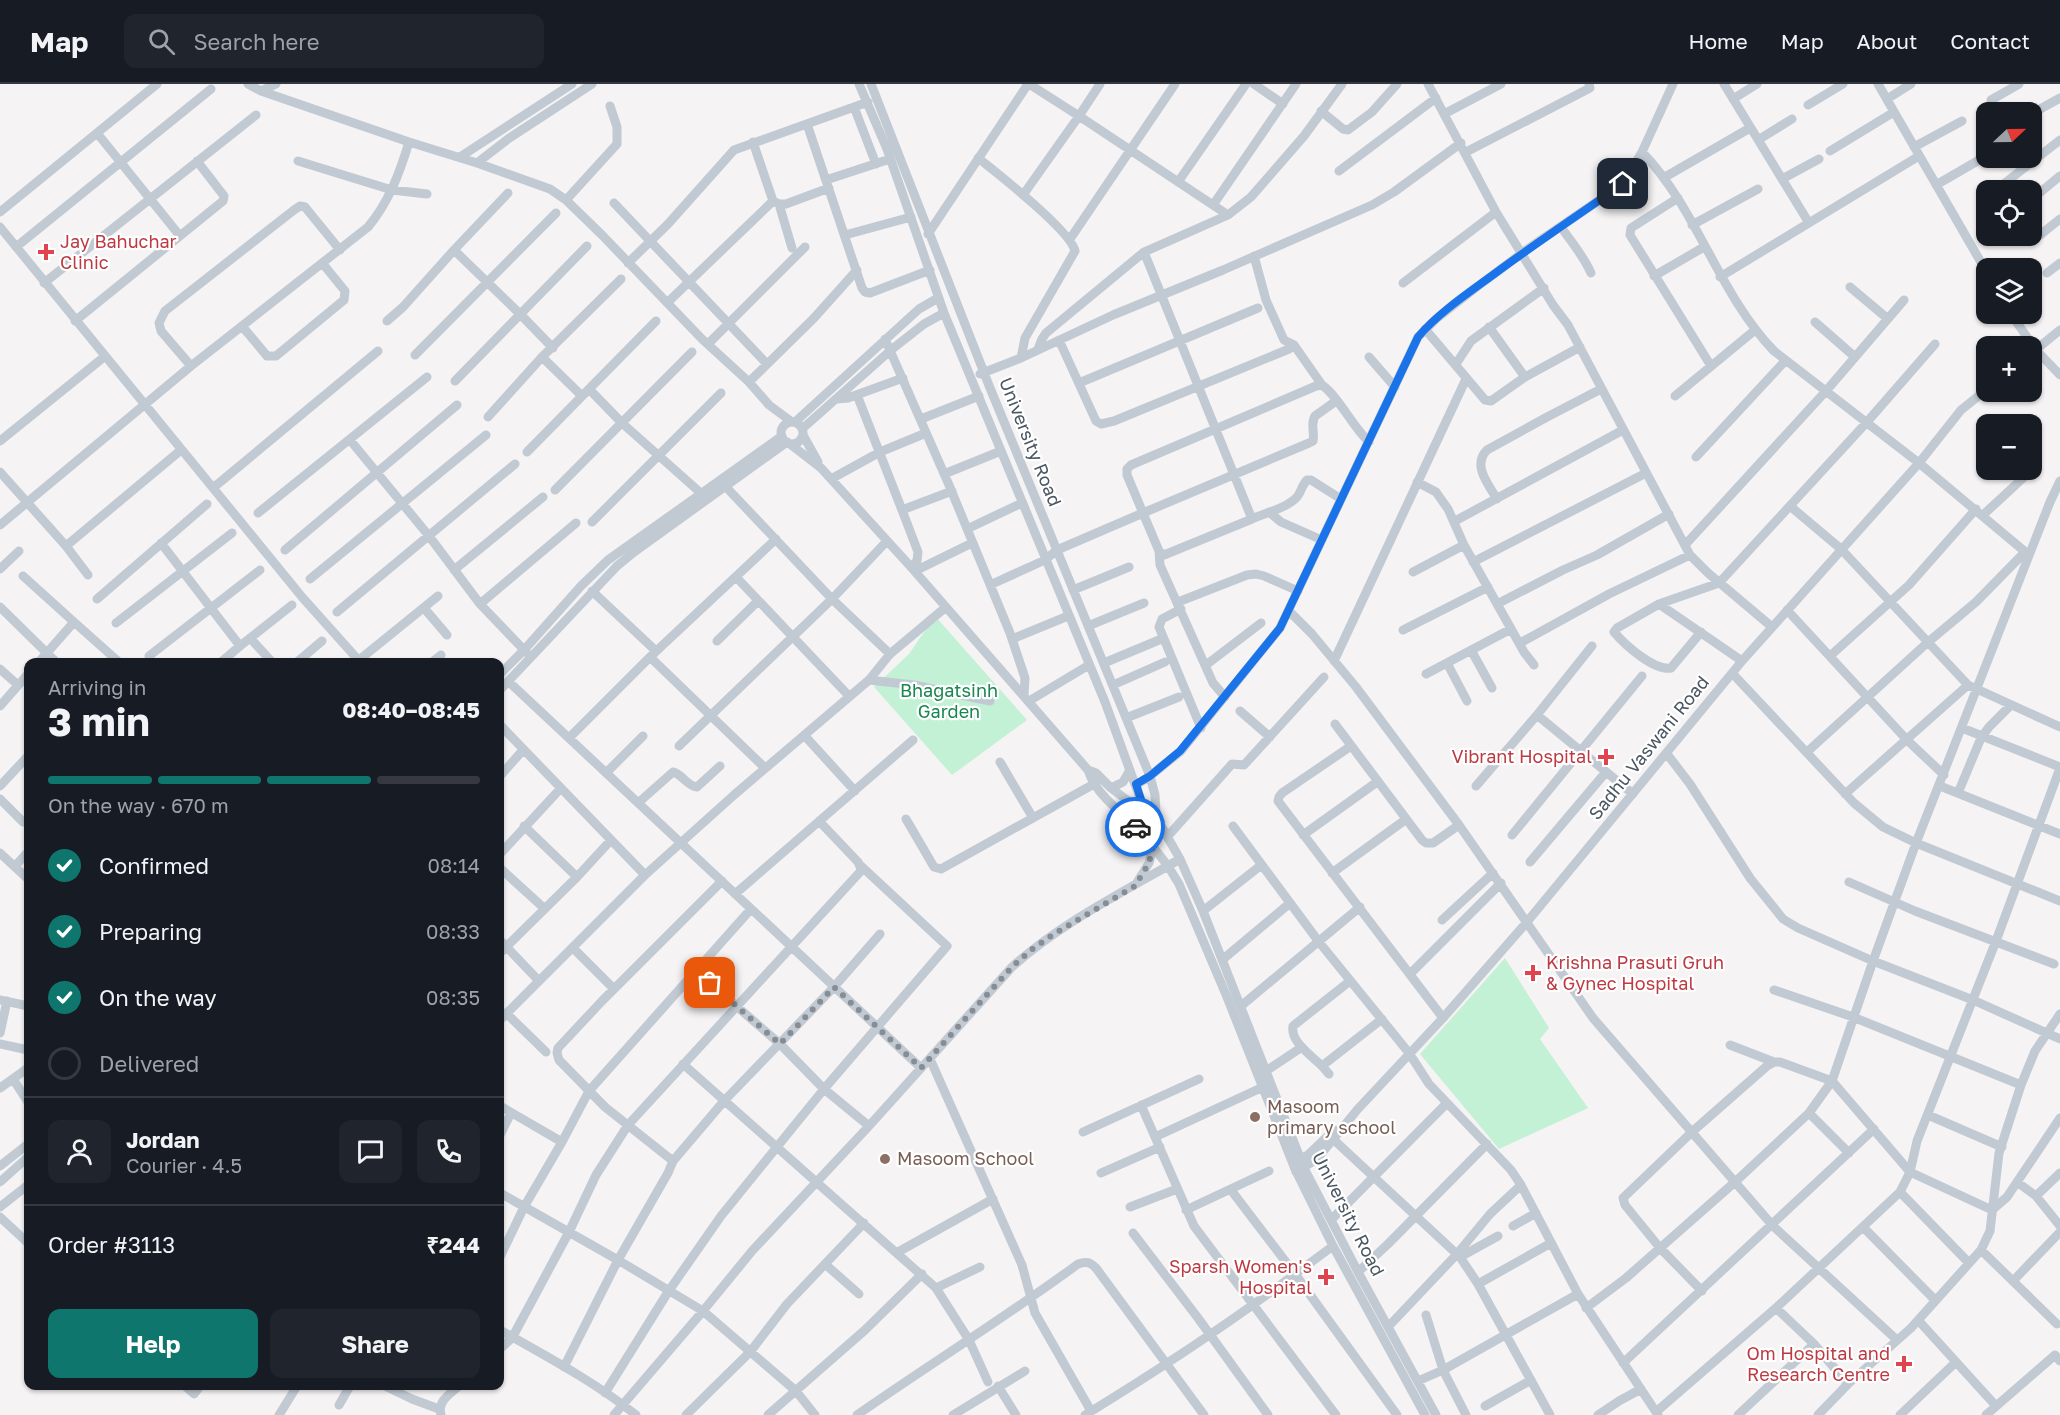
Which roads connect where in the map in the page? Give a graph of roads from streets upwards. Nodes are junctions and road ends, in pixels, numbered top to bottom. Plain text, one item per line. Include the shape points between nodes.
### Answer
1 (157, 84) edge
2 (248, 84) edge
3 (276, 84) edge
4 (572, 84) edge
5 (592, 84) edge
6 (859, 84) edge
7 (871, 84) edge
8 (1029, 84) edge
9 (1100, 84) edge
10 (1175, 84) edge
11 (1245, 84) edge
12 (1254, 84) edge
13 (1296, 84) edge
14 (1342, 84) edge
15 (1397, 84) edge
16 (1428, 84) edge
17 (1501, 84) edge
18 (1673, 84) edge
19 (1724, 84) edge
20 (1757, 84) edge
21 (1843, 84) edge
22 (1878, 84) edge
23 (1911, 84) edge
24 (2019, 84) edge
25 (1592, 85) edge
26 (211, 89) dead end
27 (261, 91) junction
28 (1436, 98) junction
29 (2060, 98) edge
30 (1733, 99) junction
31 (1887, 99) junction
32 (1991, 100) dead end
33 (868, 102) junction
34 (1283, 105) junction
35 (1808, 105) dead end
36 (610, 106) dead end
37 (854, 107) junction
38 (2042, 108) edge
39 (1321, 111) junction
40 (1894, 112) junction
41 (1444, 114) junction
42 (256, 115) dead end
43 (1079, 116) junction
44 (1792, 119) dead end
45 (1962, 121) dead end
46 (807, 124) junction
47 (1750, 128) junction
48 (97, 133) junction
49 (1758, 140) junction
50 (2060, 140) edge
51 (409, 142) junction
52 (753, 142) junction
53 (1461, 143) junction
54 (1131, 150) junction
55 (1830, 151) dead end
56 (1917, 151) junction
57 (1466, 152) junction
58 (1642, 152) junction
59 (460, 157) junction
60 (978, 158) junction
61 (890, 159) junction
62 (1819, 159) dead end
63 (298, 160) dead end
64 (197, 161) junction
65 (120, 162) junction
66 (1976, 162) edge
67 (477, 163) junction
68 (876, 164) junction
69 (1339, 171) dead end
70 (2060, 176) edge
71 (1665, 177) junction
72 (1782, 179) junction
73 (2009, 180) edge
74 (1178, 182) junction
75 (827, 184) junction
76 (1936, 184) junction
77 (1758, 189) dead end
78 (392, 190) junction
79 (2042, 191) edge
80 (427, 194) dead end
81 (508, 194) dead end
82 (1023, 195) junction
83 (149, 198) junction
84 (1678, 198) junction
85 (566, 200) junction
86 (776, 202) junction
87 (614, 203) dead end
88 (1213, 205) junction
89 (1496, 212) junction
90 (0, 213) edge
91 (556, 213) dead end
92 (1228, 215) junction
93 (911, 217) junction
94 (2060, 219) edge
95 (1809, 223) junction
96 (1692, 225) junction
97 (1561, 226) junction
98 (0, 228) edge
99 (930, 231) junction
100 (2042, 234) edge
101 (180, 236) junction
102 (845, 236) junction
103 (1070, 239) junction
104 (651, 240) junction
105 (921, 243) junction
106 (587, 246) dead end
107 (805, 247) dead end
108 (1704, 247) junction
109 (16, 248) junction
110 (792, 248) dead end
111 (340, 250) junction
112 (454, 250) junction
113 (1144, 252) junction
114 (1521, 254) junction
115 (1254, 256) junction
116 (1979, 258) edge
117 (628, 263) junction
118 (2060, 263) edge
119 (322, 264) junction
120 (857, 270) junction
121 (930, 270) junction
122 (1591, 273) dead end
123 (2047, 273) dead end
124 (1654, 276) junction
125 (1720, 277) junction
126 (621, 279) dead end
127 (487, 282) junction
128 (690, 282) junction
129 (44, 283) junction
130 (1403, 283) dead end
131 (1850, 287) dead end
132 (1544, 288) junction
133 (1161, 296) junction
134 (939, 298) junction
135 (1904, 300) dead end
136 (668, 303) junction
137 (1258, 308) dead end
138 (944, 313) junction
139 (520, 314) junction
140 (1888, 319) junction
141 (75, 321) junction
142 (387, 321) dead end
143 (656, 321) dead end
144 (1815, 322) dead end
145 (729, 323) junction
146 (242, 326) junction
147 (1489, 327) junction
148 (1425, 329) junction
149 (1755, 330) junction
150 (2060, 330) edge
151 (885, 339) junction
152 (1059, 340) junction
153 (1180, 341) junction
154 (708, 344) junction
155 (1935, 344) dead end
156 (2042, 345) edge
157 (1580, 347) junction
158 (553, 348) junction
159 (1038, 349) junction
160 (1288, 349) dead end
161 (891, 350) junction
162 (378, 351) dead end
163 (692, 352) dead end
164 (415, 355) dead end
165 (104, 357) junction
166 (542, 357) junction
167 (1369, 357) dead end
168 (1855, 357) junction
169 (1021, 358) junction
170 (2042, 360) edge
171 (1785, 361) junction
172 (767, 364) junction
173 (1456, 364) junction
174 (191, 366) junction
175 (1711, 366) junction
176 (984, 372) junction
177 (2060, 375) edge
178 (972, 376) junction
179 (427, 377) dead end
180 (1525, 377) junction
181 (903, 378) junction
182 (1466, 379) junction
183 (455, 381) dead end
184 (749, 382) junction
185 (1079, 383) junction
186 (1198, 385) junction
187 (1322, 385) junction
188 (1395, 387) junction
189 (1601, 389) junction
190 (1826, 391) junction
191 (585, 392) junction
192 (721, 393) dead end
193 (857, 395) junction
194 (979, 396) junction
195 (1675, 396) dead end
196 (1976, 398) edge
197 (837, 399) junction
198 (1336, 401) junction
199 (143, 405) junction
200 (457, 405) dead end
201 (769, 405) junction
202 (489, 417) dead end
203 (921, 419) junction
204 (1867, 422) junction
205 (622, 423) junction
206 (798, 427) junction
207 (1215, 430) junction
208 (1623, 430) junction
209 (926, 433) junction
210 (486, 435) dead end
211 (785, 438) junction
212 (350, 440) junction
213 (0, 441) edge
214 (1369, 442) junction
215 (181, 450) junction
216 (1001, 451) junction
217 (527, 452) dead end
218 (880, 452) junction
219 (658, 455) junction
220 (1696, 457) dead end
221 (1919, 463) junction
222 (515, 464) dead end
223 (821, 468) junction
224 (0, 472) edge
225 (377, 472) junction
226 (1646, 473) junction
227 (944, 474) junction
228 (1234, 475) junction
229 (831, 479) junction
230 (2019, 480) edge
231 (2060, 481) edge
232 (1417, 482) junction
233 (726, 487) junction
234 (213, 488) junction
235 (555, 490) dead end
236 (952, 491) junction
237 (704, 496) junction
238 (543, 497) dead end
239 (1497, 499) junction
240 (1341, 500) junction
241 (26, 501) junction
242 (1022, 503) junction
243 (207, 504) dead end
244 (403, 504) junction
245 (1790, 506) junction
246 (902, 510) junction
247 (1269, 512) junction
248 (1980, 512) junction
249 (258, 513) dead end
250 (1143, 513) junction
251 (1669, 514) junction
252 (1252, 519) junction
253 (1455, 521) junction
254 (592, 522) dead end
255 (576, 523) dead end
256 (0, 525) edge
257 (967, 529) junction
258 (232, 533) dead end
259 (429, 536) junction
260 (777, 539) junction
261 (1322, 540) junction
262 (888, 541) junction
263 (161, 543) junction
264 (972, 543) junction
265 (1464, 545) junction
266 (1685, 545) junction
267 (66, 546) junction
268 (1841, 549) junction
269 (285, 550) dead end
270 (1057, 550) junction
271 (20, 551) dead end
272 (1159, 551) junction
273 (2027, 553) junction
274 (1690, 555) junction
275 (1045, 560) junction
276 (1473, 562) junction
277 (1129, 567) dead end
278 (0, 569) edge
279 (913, 569) junction
280 (260, 570) dead end
281 (454, 570) junction
282 (182, 571) junction
283 (1413, 572) dead end
284 (88, 575) dead end
285 (23, 576) dead end
286 (736, 577) junction
287 (310, 579) dead end
288 (1719, 583) junction
289 (990, 585) junction
290 (1488, 587) junction
291 (1073, 590) junction
292 (592, 591) junction
293 (1298, 591) junction
294 (438, 596) dead end
295 (97, 599) dead end
296 (832, 599) junction
297 (758, 601) junction
298 (1890, 602) junction
299 (1144, 603) dead end
300 (480, 604) junction
301 (1497, 604) junction
302 (1659, 604) junction
303 (292, 605) dead end
304 (1180, 606) junction
305 (946, 607) junction
306 (0, 608) edge
307 (424, 608) junction
308 (210, 609) junction
309 (1289, 610) junction
310 (1787, 610) junction
311 (337, 612) dead end
312 (1068, 616) junction
313 (74, 622) junction
314 (116, 623) dead end
315 (1261, 623) dead end
316 (1088, 626) junction
317 (1772, 627) junction
318 (1511, 629) junction
319 (1402, 630) dead end
320 (1701, 632) junction
321 (447, 635) dead end
322 (793, 637) junction
323 (250, 638) junction
324 (1012, 639) junction
325 (1159, 640) dead end
326 (322, 641) dead end
327 (717, 641) dead end
328 (1926, 643) junction
329 (1520, 644) junction
330 (240, 646) junction
331 (1592, 646) dead end
332 (1471, 650) junction
333 (47, 653) junction
334 (527, 653) junction
335 (653, 654) junction
336 (890, 654) junction
337 (441, 655) dead end
338 (149, 656) dead end
339 (1830, 656) junction
340 (42, 658) edge
341 (52, 658) edge
342 (113, 658) edge
343 (229, 658) edge
344 (268, 658) edge
345 (302, 658) edge
346 (356, 658) edge
347 (365, 658) edge
348 (437, 658) edge
349 (1334, 661) junction
350 (1742, 661) junction
351 (1165, 662) dead end
352 (1104, 663) junction
353 (1447, 663) junction
354 (1533, 664) dead end
355 (1089, 665) junction
356 (1206, 665) junction
357 (0, 669) edge
358 (504, 671) edge
359 (1732, 673) junction
360 (1426, 674) dead end
361 (1642, 676) dead end
362 (1324, 677) dead end
363 (24, 679) edge
364 (869, 680) junction
365 (508, 681) junction
366 (1968, 685) junction
367 (18, 686) junction
368 (504, 686) edge
369 (1113, 686) junction
370 (1492, 688) dead end
371 (1977, 691) junction
372 (849, 696) junction
373 (1179, 697) dead end
374 (1225, 697) junction
375 (1867, 697) junction
376 (1027, 698) junction
377 (990, 701) dead end
378 (1467, 701) dead end
379 (0, 705) edge
380 (2010, 706) junction
381 (1240, 711) dead end
382 (1537, 715) junction
383 (711, 716) junction
384 (1126, 718) junction
385 (1335, 724) dead end
386 (2060, 727) edge
387 (1201, 728) junction
388 (1962, 728) junction
389 (504, 729) edge
390 (804, 735) junction
391 (643, 736) dead end
392 (1983, 736) junction
393 (1270, 737) junction
394 (569, 738) junction
395 (913, 740) dead end
396 (1907, 740) junction
397 (679, 746) dead end
398 (1352, 746) junction
399 (524, 750) junction
400 (1580, 751) junction
401 (1806, 752) junction
402 (1667, 754) junction
403 (24, 762) edge
404 (1000, 762) dead end
405 (720, 766) dead end
406 (765, 768) junction
407 (2060, 768) edge
408 (1088, 770) junction
409 (1130, 770) junction
410 (504, 772) edge
411 (1606, 772) junction
412 (606, 773) junction
413 (1944, 775) junction
414 (1150, 776) junction
415 (1377, 782) junction
416 (1, 783) edge
417 (1094, 784) junction
418 (1136, 784) junction
419 (1476, 786) dead end
420 (1940, 786) junction
421 (561, 788) junction
422 (1111, 788) junction
423 (855, 791) junction
424 (1958, 793) junction
425 (1633, 794) junction
426 (1845, 794) junction
427 (0, 799) edge
428 (638, 803) junction
429 (1142, 809) junction
430 (1156, 812) junction
431 (1033, 818) junction
432 (906, 819) dead end
433 (1134, 820) junction
434 (1405, 820) junction
435 (819, 821) junction
436 (22, 822) dead end
437 (1160, 824) junction
438 (1459, 825) junction
439 (524, 826) junction
440 (1233, 826) dead end
441 (2038, 826) junction
442 (1143, 834) junction
443 (2060, 834) edge
444 (1303, 835) junction
445 (1512, 835) dead end
446 (1167, 836) junction
447 (611, 840) junction
448 (680, 843) junction
449 (1916, 843) junction
450 (1153, 847) junction
451 (504, 849) edge
452 (0, 853) edge
453 (24, 856) edge
454 (1180, 859) junction
455 (1530, 862) dead end
456 (860, 865) junction
457 (15, 866) junction
458 (1168, 866) junction
459 (1260, 866) junction
460 (504, 872) edge
461 (1332, 873) junction
462 (1493, 873) junction
463 (24, 875) edge
464 (645, 875) junction
465 (577, 877) junction
466 (722, 881) junction
467 (1849, 882) dead end
468 (1501, 883) junction
469 (2017, 884) junction
470 (1135, 886) junction
471 (735, 894) junction
472 (2060, 901) edge
473 (1895, 902) junction
474 (1290, 903) junction
475 (1360, 907) junction
476 (545, 909) junction
477 (751, 909) junction
478 (1203, 911) junction
479 (1442, 920) dead end
480 (1527, 922) junction
481 (880, 934) dead end
482 (1996, 941) junction
483 (1319, 942) junction
484 (504, 944) edge
485 (791, 946) junction
486 (504, 948) edge
487 (573, 948) junction
488 (1222, 960) junction
489 (1873, 962) junction
490 (2054, 964) dead end
491 (696, 971) junction
492 (1410, 974) junction
493 (539, 981) junction
494 (1350, 981) junction
495 (834, 987) junction
496 (614, 989) junction
497 (1774, 990) dead end
498 (1972, 1000) junction
499 (3, 1001) edge
500 (24, 1005) edge
501 (1241, 1006) junction
502 (735, 1007) junction
503 (2060, 1014) edge
504 (504, 1016) edge
505 (1853, 1017) junction
506 (504, 1018) edge
507 (1443, 1018) junction
508 (1382, 1019) junction
509 (878, 1028) junction
510 (0, 1033) edge
511 (2047, 1033) junction
512 (2060, 1039) edge
513 (0, 1044) edge
514 (780, 1044) junction
515 (1730, 1045) dead end
516 (1302, 1047) junction
517 (24, 1049) edge
518 (546, 1052) dead end
519 (1409, 1053) junction
520 (1950, 1056) junction
521 (930, 1059) junction
522 (1774, 1062) junction
523 (683, 1064) junction
524 (1322, 1066) junction
525 (921, 1068) junction
526 (24, 1071) edge
527 (1266, 1071) junction
528 (1329, 1074) dead end
529 (13, 1079) junction
530 (1199, 1079) dead end
531 (1832, 1081) junction
532 (2021, 1085) junction
533 (1263, 1087) junction
534 (0, 1088) edge
535 (824, 1089) junction
536 (589, 1091) junction
537 (24, 1096) edge
538 (724, 1101) junction
539 (1446, 1104) junction
540 (1141, 1105) junction
541 (504, 1109) edge
542 (511, 1113) junction
543 (1809, 1113) junction
544 (1928, 1115) junction
545 (2060, 1118) edge
546 (628, 1125) junction
547 (869, 1126) junction
548 (504, 1127) edge
549 (1874, 1129) junction
550 (1339, 1130) junction
551 (1693, 1131) junction
552 (1083, 1132) dead end
553 (1155, 1137) junction
554 (1334, 1140) junction
555 (562, 1142) junction
556 (1487, 1144) junction
557 (24, 1147) edge
558 (1160, 1147) junction
559 (2001, 1147) junction
560 (778, 1148) junction
561 (1849, 1153) junction
562 (24, 1160) edge
563 (673, 1161) junction
564 (1299, 1165) junction
565 (0, 1166) edge
566 (1269, 1172) dead end
567 (1910, 1172) junction
568 (1101, 1173) dead end
569 (2060, 1173) edge
570 (1373, 1177) junction
571 (0, 1181) edge
572 (1735, 1182) junction
573 (2017, 1182) junction
574 (817, 1183) junction
575 (1521, 1185) junction
576 (24, 1188) edge
577 (1177, 1188) junction
578 (1231, 1190) junction
579 (1900, 1192) junction
580 (504, 1195) edge
581 (13, 1196) junction
582 (2036, 1196) junction
583 (993, 1199) junction
584 (0, 1207) edge
585 (524, 1207) junction
586 (1130, 1207) dead end
587 (1186, 1210) junction
588 (1992, 1210) junction
589 (1536, 1213) junction
590 (1415, 1215) junction
591 (0, 1217) edge
592 (1331, 1220) junction
593 (864, 1223) junction
594 (1513, 1226) dead end
595 (1773, 1226) junction
596 (2060, 1226) edge
597 (1863, 1227) junction
598 (569, 1232) junction
599 (2060, 1232) edge
600 (1133, 1233) dead end
601 (1498, 1236) dead end
602 (24, 1239) edge
603 (1551, 1244) junction
604 (1333, 1246) junction
605 (1660, 1248) junction
606 (504, 1249) edge
607 (1981, 1250) junction
608 (898, 1252) junction
609 (1458, 1255) junction
610 (618, 1260) junction
611 (1969, 1263) junction
612 (825, 1264) junction
613 (980, 1267) dead end
614 (1818, 1268) junction
615 (1358, 1272) junction
616 (922, 1274) junction
617 (1295, 1274) junction
618 (2013, 1281) junction
619 (1478, 1284) junction
620 (936, 1288) junction
621 (1702, 1291) junction
622 (668, 1292) junction
623 (859, 1294) dead end
624 (1578, 1294) junction
625 (1031, 1299) junction
626 (1935, 1300) junction
627 (1252, 1306) junction
628 (1586, 1308) junction
629 (1776, 1308) junction
630 (703, 1311) junction
631 (1426, 1315) dead end
632 (1918, 1320) junction
633 (2057, 1324) dead end
634 (1388, 1327) junction
635 (504, 1333) edge
636 (1505, 1334) junction
637 (1210, 1335) junction
638 (512, 1338) junction
639 (969, 1340) junction
640 (1897, 1340) junction
641 (1814, 1344) junction
642 (504, 1345) edge
643 (750, 1352) junction
644 (2060, 1361) edge
645 (1956, 1362) junction
646 (1623, 1363) junction
647 (1166, 1365) junction
648 (564, 1367) junction
649 (1443, 1370) junction
650 (1025, 1371) dead end
651 (1531, 1380) junction
652 (1418, 1381) junction
653 (988, 1382) dead end
654 (1848, 1384) junction
655 (999, 1386) junction
656 (1641, 1389) junction
657 (295, 1390) edge
658 (348, 1390) edge
659 (393, 1390) edge
660 (455, 1390) edge
661 (796, 1391) junction
662 (605, 1393) junction
663 (622, 1404) junction
664 (339, 1405) dead end
665 (1485, 1406) dead end
666 (1996, 1406) junction
667 (440, 1412) edge
668 (1088, 1413) edge
669 (1657, 1413) edge
670 (279, 1415) edge
671 (614, 1415) edge
672 (636, 1415) edge
673 (686, 1415) edge
674 (768, 1415) edge
675 (815, 1415) edge
676 (857, 1415) edge
677 (953, 1415) edge
678 (1016, 1415) edge
679 (1203, 1415) edge
680 (1268, 1415) edge
681 (1336, 1415) edge
682 (1397, 1415) edge
683 (1425, 1415) edge
684 (1436, 1415) edge
685 (1466, 1415) edge
686 (1550, 1415) edge
687 (1598, 1415) edge
688 (1738, 1415) edge
689 (1818, 1415) edge
690 (1900, 1415) edge
691 (1986, 1415) edge

1 - 48 street
2 - 27 street
3 - 27 street
4 - 59 street
5 - 67 street
6 - 33 street, University Road
7 - 99 street, University Road
8 - 43 street
8 - 60 street
9 - 43 street
10 - 54 street
11 - 74 street
12 - 34 street
13 - 34 street
14 - 39 street
15 - 39 street via 1372,112 1348,130
16 - 28 street
17 - 41 street
18 - 58 street
19 - 30 street
20 - 30 street
21 - 35 street
22 - 31 street
23 - 31 street
24 - 32 street
25 - 57 street
26 - 65 street
27 - 51 street
28 - 41 street
28 - 69 street
29 - 38 street
30 - 47 street
31 - 40 street
33 - 37 street
33 - 61 street, University Road
34 - 88 street
36 - 85 street via 617,144
37 - 46 street
37 - 68 street
39 - 92 street via 1284,161 1251,197
40 - 55 street
40 - 56 street
41 - 53 street
42 - 64 street
43 - 54 street
43 - 82 street
44 - 49 street
45 - 56 street
46 - 52 street
46 - 75 street
47 - 49 street
47 - 71 street
48 - 65 street
48 - 90 street
49 - 72 street
50 - 73 street
51 - 59 street
51 - 78 street
52 - 86 street
52 - 104 street via 734,150
53 - 57 street
53 - 115 street via 1378,201
54 - 74 street
54 - 103 street
56 - 76 street
56 - 95 street
57 - 89 street
58 - 71 street
58 - 97 street via 1623,184
59 - 67 street
60 - 82 street
60 - 99 street
61 - 68 street
61 - 93 street, University Road
62 - 72 street
63 - 78 street
64 - 83 street
64 - 101 street via 224,201
65 - 83 street
65 - 109 street
66 - 76 street
67 - 85 street via 541,185
68 - 75 street
70 - 79 street
71 - 84 street
72 - 95 street
74 - 88 street
75 - 86 street via 786,204
75 - 102 street
76 - 116 street
77 - 96 street
78 - 80 street
78 - 111 street via 376,218
81 - 112 street
82 - 103 street
83 - 101 street
83 - 129 street
84 - 96 street
84 - 124 street via 1632,228 1633,243
85 - 117 street
86 - 110 street
86 - 128 street
87 - 104 street
88 - 92 street
89 - 114 street
89 - 130 street
91 - 127 street
92 - 113 street
93 - 102 street
93 - 105 street, University Road
94 - 100 street
95 - 125 street
96 - 108 street
97 - 114 street
97 - 122 street via 1582,253
98 - 109 street
99 - 105 street
99 - 176 street, University Road
101 - 141 street
102 - 120 street
103 - 169 street via 1074,255 1025,338
104 - 117 street
104 - 128 street
105 - 121 street, University Road
106 - 139 street
107 - 145 street
108 - 124 street
108 - 125 street
109 - 129 street
111 - 119 street
111 - 174 street via 305,207 294,210 165,311 159,323 161,331
112 - 127 street
112 - 142 street
113 - 133 street
113 - 159 street via 1046,333
114 - 132 street
114 - 148 street
115 - 133 street
115 - 187 street via 1266,300 1284,340 1294,345
117 - 136 street
118 - 123 street
119 - 146 street
119 - 146 street via 345,291 344,300 276,356 267,356
120 - 121 street via 865,292
120 - 172 street
121 - 134 street, University Road
124 - 175 street
125 - 149 street
126 - 158 street
127 - 139 street
127 - 164 street
128 - 136 street
128 - 145 street
129 - 141 street
131 - 140 street
132 - 147 street
132 - 157 street
133 - 152 street
133 - 153 street
134 - 138 street, University Road
134 - 151 street
135 - 140 street
136 - 154 street
137 - 153 street
138 - 161 street
138 - 178 street, University Road
139 - 158 street
139 - 183 street
140 - 168 street
141 - 165 street
143 - 191 street
144 - 168 street
145 - 154 street
145 - 172 street
146 - 174 street
147 - 173 street via 1471,341
147 - 180 street
148 - 173 street
148 - 188 street
149 - 171 street
149 - 175 street
150 - 156 street
151 - 161 street
151 - 206 street
152 - 159 street
152 - 185 street
153 - 185 street
153 - 186 street
154 - 184 street
155 - 204 street
157 - 180 street
157 - 189 street
158 - 166 street
159 - 169 street
160 - 186 street
161 - 181 street
161 - 197 street
162 - 234 street
163 - 205 street
165 - 199 street
165 - 213 street
166 - 191 street
166 - 202 street
167 - 188 street
168 - 190 street
169 - 176 street
170 - 177 street
171 - 190 street
171 - 220 street
172 - 184 street
173 - 182 street
174 - 199 street
175 - 195 street
176 - 178 street
176 - 270 street, University Road
178 - 194 street, University Road
179 - 212 street
180 - 182 street via 1491,401 1485,400
181 - 193 street
181 - 203 street
182 - 232 street
184 - 201 street
185 - 186 street via 1101,424
186 - 207 street
187 - 198 street
187 - 207 street
188 - 214 street
189 - 208 street
189 - 239 street via 1481,456 1479,464
190 - 204 street
190 - 266 street
191 - 205 street
191 - 217 street
192 - 219 street
193 - 197 street
193 - 218 street
194 - 203 street
194 - 216 street, University Road
196 - 221 street, Sadhu Vaswani Road via 1961,410
197 - 206 street
198 - 214 street
198 - 228 street via 1312,420 1313,441
199 - 215 street
199 - 241 street
200 - 225 street
201 - 206 street
201 - 211 street
203 - 209 street
204 - 221 street
204 - 245 street
205 - 219 street
205 - 235 street
206 - 211 street via 785,424
206 - 211 street via 796,443
206 - 223 street
207 - 228 street
207 - 250 street via 1127,469
208 - 226 street
208 - 239 street
209 - 218 street
209 - 227 street
210 - 244 street
211 - 223 street
211 - 233 street
211 - 237 street
212 - 225 street
212 - 249 street
214 - 240 street
215 - 234 street
215 - 267 street
216 - 227 street
216 - 242 street, University Road
218 - 229 street
218 - 246 street
219 - 237 street
219 - 254 street
221 - 248 street
221 - 268 street, Sadhu Vaswani Road
222 - 259 street
223 - 229 street
224 - 241 street
225 - 244 street
225 - 269 street
226 - 251 street
226 - 276 street
227 - 236 street
228 - 250 street
228 - 252 street
229 - 262 street
230 - 248 street
231 - 273 street
232 - 253 street via 1436,492
232 - 349 street
233 - 237 street
233 - 260 street
234 - 346 street
236 - 246 street
236 - 257 street
237 - 292 street
237 - 334 street via 608,560 581,586
238 - 281 street
239 - 253 street
240 - 247 street via 1307,480 1297,497
240 - 261 street
241 - 256 street
241 - 267 street
242 - 257 street
242 - 275 street, University Road
243 - 263 street
244 - 259 street
244 - 287 street
245 - 268 street
245 - 288 street
246 - 279 street via 918,552
247 - 252 street
247 - 261 street via 1281,522
248 - 273 street
248 - 298 street
250 - 270 street
250 - 272 street
251 - 266 street
251 - 301 street
252 - 272 street via 1168,555
253 - 265 street
255 - 300 street
257 - 264 street
258 - 282 street
259 - 281 street
259 - 311 street
260 - 286 street
260 - 296 street
261 - 293 street
262 - 279 street
262 - 296 street
263 - 282 street
263 - 295 street
264 - 279 street
264 - 289 street
265 - 276 street
265 - 283 street
266 - 274 street
267 - 284 street
268 - 298 street
268 - 310 street, Sadhu Vaswani Road
270 - 275 street
270 - 291 street, University Road
271 - 278 street
272 - 304 street via 1160,565
273 - 328 street
273 - 371 street
274 - 288 street
274 - 329 street via 1609,594
275 - 289 street
275 - 312 street, University Road
276 - 290 street
277 - 291 street
279 - 305 street
280 - 308 street
281 - 300 street
282 - 308 street
282 - 314 street
285 - 313 street
286 - 297 street
286 - 335 street
288 - 302 street
288 - 317 street
289 - 324 street
290 - 301 street
290 - 319 street
291 - 316 street, University Road
292 - 334 street
292 - 335 street
293 - 304 street via 1256,574 1247,575
293 - 309 street
294 - 307 street
296 - 322 street
296 - 336 street
297 - 322 street
297 - 327 street
298 - 328 street
298 - 339 street
299 - 316 street
300 - 334 street
301 - 318 street
302 - 320 street
302 - 320 street via 1614,632 1649,662 1671,668
303 - 323 street
304 - 356 street
304 - 387 street via 1162,619 1159,627
305 - 336 street
305 - 376 street
306 - 333 street
307 - 321 street
307 - 347 street
308 - 330 street
308 - 338 street
309 - 349 street
309 - 374 street via 1280,628
310 - 317 street, Sadhu Vaswani Road
310 - 339 street
312 - 324 street
312 - 355 street, University Road
313 - 333 street
313 - 342 street
315 - 356 street
316 - 352 street, University Road
317 - 350 street, Sadhu Vaswani Road
318 - 329 street
318 - 332 street
320 - 350 street
322 - 372 street
322 - 383 street
323 - 330 street
323 - 344 street
324 - 376 street
325 - 352 street
326 - 345 street
328 - 366 street
328 - 375 street
329 - 354 street
330 - 343 street
331 - 382 street
332 - 353 street
332 - 370 street
333 - 340 street
333 - 341 street
334 - 358 street
334 - 365 street
335 - 383 street
335 - 394 street
336 - 364 street
337 - 348 street
339 - 375 street
349 - 438 street
350 - 359 street, Sadhu Vaswani Road
351 - 369 street
352 - 369 street, University Road
353 - 360 street
353 - 378 street
355 - 376 street
355 - 409 street, University Road
356 - 374 street via 1213,683
357 - 367 street
359 - 401 street
359 - 402 street, Sadhu Vaswani Road
361 - 400 street
362 - 393 street
363 - 367 street
364 - 372 street
364 - 377 street
365 - 368 street
365 - 394 street
366 - 371 street
366 - 396 street
367 - 379 street
369 - 384 street, University Road
371 - 380 street
371 - 388 street
372 - 390 street
373 - 384 street
374 - 387 street
375 - 396 street
375 - 401 street
376 - 408 street
380 - 386 street
380 - 392 street
381 - 393 street
382 - 400 street
382 - 419 street
383 - 397 street
383 - 406 street
384 - 414 street, University Road
385 - 398 street
387 - 414 street
388 - 392 street
388 - 413 street
389 - 399 street
390 - 406 street
390 - 423 street
391 - 412 street
392 - 407 street
392 - 424 street
393 - 446 street via 1244,765 1232,764
394 - 412 street
395 - 423 street
396 - 413 street
396 - 426 street
398 - 415 street
398 - 444 street via 1278,797 1279,805
399 - 410 street
399 - 421 street
400 - 411 street
400 - 445 street
401 - 426 street
402 - 425 street, Sadhu Vaswani Road
402 - 489 street via 1750,878 1783,919
403 - 416 street
404 - 431 street
405 - 428 street via 697,787 673,772
406 - 448 street
407 - 441 street
408 - 417 street
408 - 422 street
409 - 418 street, University Road
409 - 422 street via 1123,782
411 - 425 street
411 - 455 street
412 - 428 street
413 - 420 street
414 - 418 street
414 - 430 street, University Road
415 - 434 street
415 - 444 street
417 - 431 street
417 - 433 street via 1116,808
418 - 429 street, University Road
420 - 424 street
420 - 449 street
421 - 439 street
421 - 447 street
422 - 429 street
423 - 435 street
424 - 441 street
425 - 480 street, Sadhu Vaswani Road
426 - 449 street via 1883,827
427 - 436 street
428 - 448 street
429 - 430 street
429 - 433 street
430 - 437 street
431 - 432 street via 941,869 934,867
433 - 442 street via 1136,829
434 - 438 street via 1429,844
434 - 461 street
435 - 456 street
435 - 471 street
437 - 442 street via 1155,832
437 - 446 street, University Road
438 - 462 street
439 - 451 street
439 - 465 street
440 - 459 street
441 - 443 street
441 - 469 street
442 - 450 street, University Road
444 - 461 street
446 - 454 street, University Road
447 - 464 street
447 - 465 street
448 - 464 street
448 - 466 street
449 - 469 street
449 - 473 street
450 - 458 street, University Road
450 - 470 street via 1149,863
452 - 457 street
453 - 457 street
454 - 458 street
454 - 478 street, University Road
456 - 485 street via 857,875
456 - 509 street via 947,946
457 - 463 street
458 - 470 street
458 - 533 street, University Road
459 - 474 street
459 - 478 street
460 - 476 street
461 - 475 street
462 - 468 street
462 - 479 street
464 - 487 street
465 - 476 street
466 - 471 street
466 - 496 street
467 - 473 street
468 - 480 street
468 - 492 street
469 - 472 street
469 - 482 street
470 - 521 street via 1031,950
471 - 477 street
473 - 482 street
473 - 489 street
474 - 483 street
474 - 488 street
475 - 483 street
475 - 492 street
476 - 484 street
477 - 485 street
477 - 491 street
478 - 488 street, University Road
480 - 507 street, Sadhu Vaswani Road
480 - 551 street via 1593,1018
481 - 495 street
482 - 490 street
482 - 498 street
483 - 494 street
483 - 501 street
485 - 495 street
485 - 502 street
486 - 493 street
487 - 493 street
487 - 496 street
488 - 501 street, University Road
489 - 498 street
489 - 505 street
491 - 502 street
491 - 536 street
492 - 507 street
493 - 504 street
494 - 508 street
494 - 516 street via 1293,1026 1292,1032
495 - 509 street
495 - 514 street
496 - 536 street via 558,1048 559,1060
497 - 505 street
498 - 511 street
498 - 520 street
499 - 500 street
499 - 510 street
501 - 527 street, University Road
502 - 514 street
502 - 523 street
503 - 511 street
505 - 520 street
505 - 531 street
506 - 518 street
507 - 519 street, Sadhu Vaswani Road
508 - 519 street
508 - 524 street
509 - 525 street
509 - 535 street
511 - 512 street
511 - 532 street
513 - 517 street
514 - 535 street
514 - 538 street
515 - 522 street
516 - 524 street
516 - 527 street
519 - 539 street
519 - 550 street, Sadhu Vaswani Road
520 - 532 street
520 - 544 street
521 - 525 street
521 - 583 street
522 - 531 street
522 - 551 street
523 - 538 street
523 - 546 street
524 - 528 street
525 - 547 street
526 - 529 street
527 - 564 street, University Road
529 - 534 street
529 - 537 street
530 - 540 street
531 - 543 street
531 - 549 street
532 - 559 street
533 - 553 street
533 - 564 street, University Road
535 - 547 street
535 - 560 street
536 - 546 street
536 - 555 street
538 - 560 street
538 - 563 street
539 - 556 street
539 - 570 street
540 - 552 street
540 - 553 street
541 - 542 street
542 - 548 street
542 - 555 street
543 - 561 street
543 - 572 street
544 - 559 street
544 - 567 street
545 - 573 street
546 - 563 street
546 - 598 street via 596,1175
547 - 574 street
549 - 561 street
549 - 567 street
550 - 554 street
550 - 564 street via 1333,1131
551 - 572 street
551 - 605 street via 1623,1198
553 - 558 street
554 - 564 street via 1317,1159
554 - 570 street
555 - 585 street
556 - 575 street
556 - 590 street
557 - 565 street
558 - 568 street
558 - 577 street
559 - 588 street
560 - 574 street
560 - 622 street via 722,1216
561 - 595 street
562 - 571 street
563 - 610 street
564 - 592 street, University Road
564 - 604 street, University Road
566 - 578 street
567 - 579 street
567 - 588 street
569 - 582 street
570 - 590 street
570 - 592 street
571 - 581 street
572 - 595 street
572 - 605 street
573 - 582 street
573 - 588 street
574 - 593 street
574 - 630 street via 752,1251
575 - 589 street
575 - 609 street via 1490,1214
576 - 581 street
577 - 586 street
577 - 587 street
578 - 587 street
578 - 617 street
579 - 597 street
579 - 611 street
580 - 585 street
581 - 584 street
582 - 596 street
583 - 608 street
583 - 625 street via 1022,1265
585 - 598 street
585 - 606 street
587 - 627 street
588 - 607 street via 1990,1231
589 - 594 street
589 - 603 street
590 - 609 street
590 - 615 street
591 - 602 street
592 - 615 street, University Road
593 - 608 street
593 - 612 street
595 - 614 street
595 - 621 street
597 - 614 street
597 - 626 street
598 - 610 street
598 - 638 street
599 - 618 street
600 - 637 street
601 - 609 street
603 - 619 street
603 - 624 street
604 - 617 street
604 - 683 street, University Road
605 - 621 street
605 - 628 street
607 - 611 street
607 - 618 street
608 - 616 street
609 - 619 street
609 - 634 street
610 - 622 street
610 - 648 street
611 - 626 street
612 - 623 street
612 - 643 street
613 - 620 street
614 - 629 street
614 - 640 street
615 - 634 street, University Road
616 - 620 street
616 - 661 street
617 - 627 street
617 - 682 street
618 - 633 street
619 - 636 street
620 - 639 street
621 - 646 street
622 - 630 street
622 - 662 street
624 - 628 street
624 - 636 street
625 - 639 street
625 - 647 street via 1078,1264 1092,1263
625 - 668 street
626 - 632 street
627 - 637 street
627 - 681 street
628 - 646 street
629 - 641 street
629 - 669 street
630 - 643 street
630 - 663 street
631 - 649 street
632 - 640 street
632 - 645 street
634 - 652 street, University Road
635 - 638 street
636 - 649 street
636 - 651 street
637 - 647 street
637 - 680 street
638 - 642 street
638 - 648 street
639 - 653 street
639 - 676 street
640 - 654 street
641 - 654 street
641 - 688 street
643 - 661 street
643 - 673 street
644 - 666 street via 2055,1355
645 - 666 street
645 - 690 street
646 - 656 street
647 - 668 street
647 - 679 street
648 - 662 street
649 - 652 street
649 - 685 street
650 - 655 street
651 - 665 street
651 - 686 street
652 - 684 street, University Road
654 - 689 street
655 - 677 street
655 - 678 street
656 - 669 street
656 - 687 street
657 - 670 street
658 - 664 street
659 - 667 street
660 - 667 street via 445,1399
661 - 674 street
661 - 675 street
662 - 663 street
663 - 671 street
663 - 672 street
666 - 691 street

